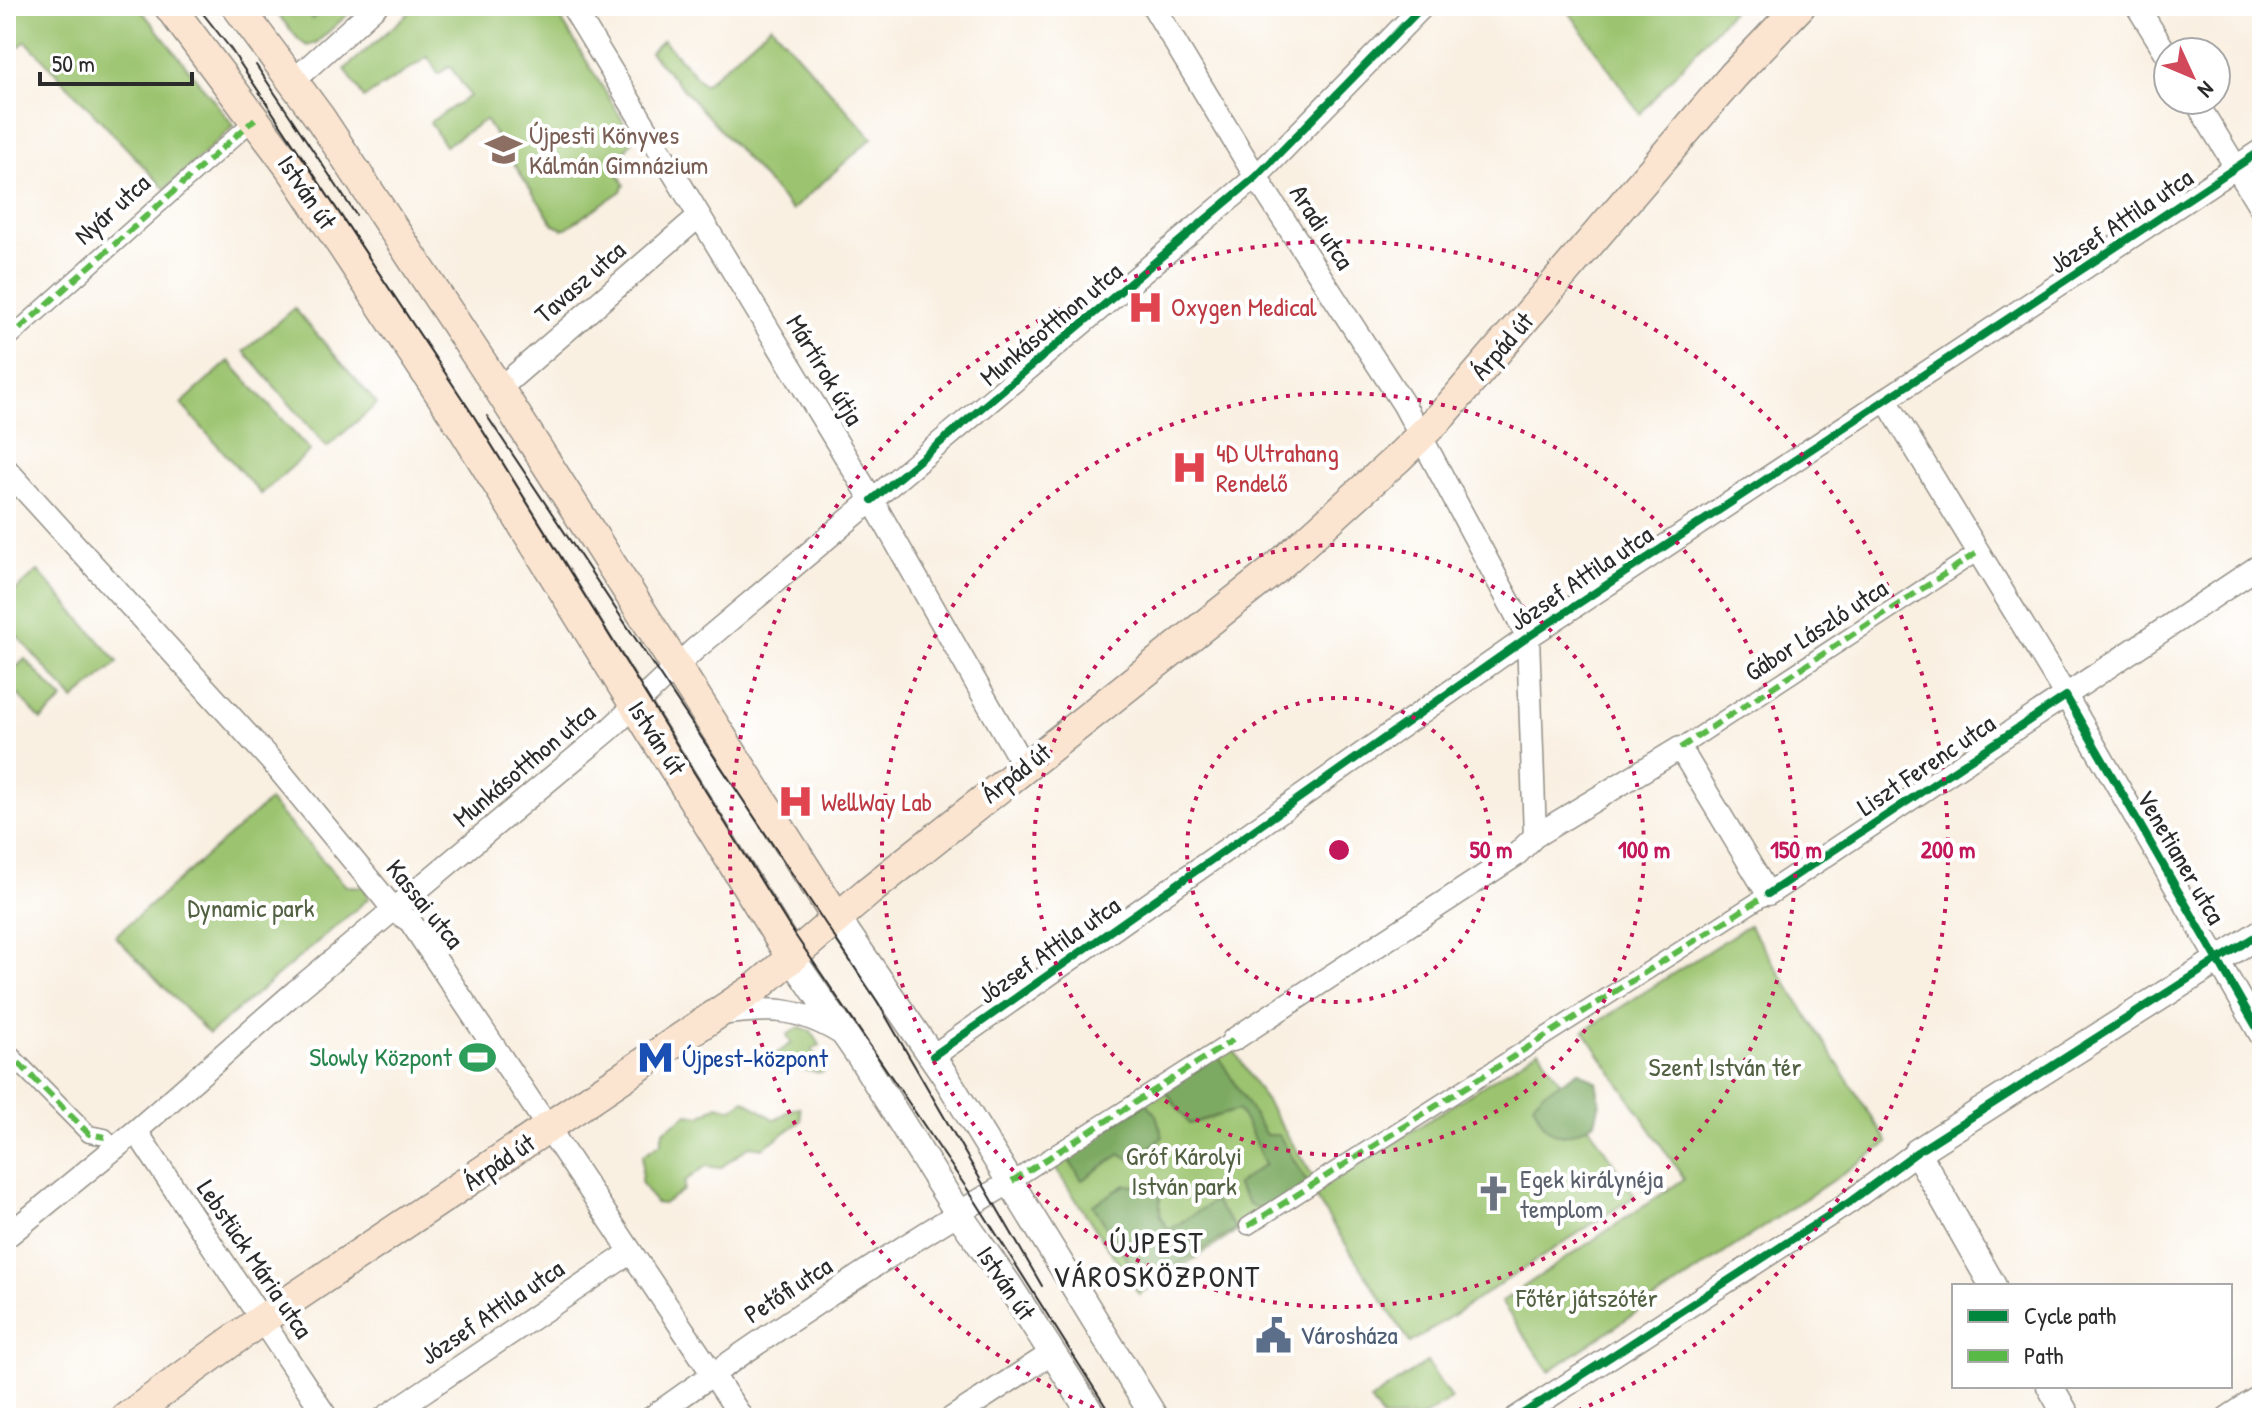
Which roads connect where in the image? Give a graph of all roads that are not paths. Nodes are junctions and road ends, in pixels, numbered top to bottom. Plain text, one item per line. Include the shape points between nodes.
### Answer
1 (169, 6) edge
2 (237, 6) edge
3 (376, 6) edge
4 (572, 6) edge
5 (1153, 6) edge
6 (1423, 6) edge
7 (1800, 6) edge
8 (2137, 6) edge
9 (2156, 36) edge
10 (293, 81) junction
11 (2205, 116) edge
12 (255, 119) junction
13 (2262, 150) edge
14 (2237, 168) junction
15 (1256, 177) junction
16 (2262, 210) edge
17 (699, 216) junction
18 (6, 341) edge
19 (499, 389) junction
20 (1886, 400) junction
21 (1421, 436) junction
22 (6, 469) edge
23 (872, 500) junction
24 (1978, 552) junction
25 (2262, 564) edge
26 (1528, 637) junction
27 (676, 667) junction
28 (2066, 696) junction
29 (636, 705) junction
30 (1680, 748) junction
31 (1024, 767) junction
32 (1535, 836) junction
33 (1768, 894) junction
34 (395, 911) junction
35 (837, 918) junction
36 (2262, 932) edge
37 (792, 958) junction
38 (2219, 962) junction
39 (716, 1015) junction
40 (847, 1037) junction
41 (2262, 1037) edge
42 (1233, 1040) joint
43 (6, 1050) edge
44 (933, 1056) junction
45 (548, 1129) junction
46 (136, 1131) junction
47 (105, 1137) dead end
48 (1917, 1152) junction
49 (1012, 1181) junction
50 (958, 1213) junction
51 (1248, 1226) dead end
52 (6, 1237) edge
53 (631, 1252) junction
54 (1992, 1284) edge
55 (261, 1320) junction
56 (1052, 1353) junction
57 (713, 1373) junction
58 (2051, 1388) edge
59 (2262, 1395) edge
60 (126, 1418) edge
61 (327, 1418) edge
62 (384, 1418) edge
63 (651, 1418) edge
64 (742, 1418) edge
65 (952, 1418) edge
66 (1094, 1418) edge
67 (1155, 1418) edge
68 (1516, 1418) edge
69 (2068, 1418) edge
70 (2227, 1418) edge

1 - 12 main road, István út
2 - 10 main road, István út
3 - 10 street
4 - 17 street, Mártírok útja
5 - 15 street, Aradi utca
6 - 15 street, Munkásotthon utca
7 - 21 main road, Árpád út
8 - 9 street
10 - 19 main road, István út
11 - 14 street
12 - 18 street, Nyár utca
12 - 29 main road, István út via 463,428
13 - 14 street, József Attila utca
14 - 16 street
14 - 20 street, József Attila utca
15 - 21 street, Aradi utca
15 - 23 street, Munkásotthon utca
17 - 19 street, Tavasz utca
17 - 23 street, Mártírok útja
19 - 27 main road, István út
20 - 24 street, Venetianer utca
20 - 26 street, József Attila utca
21 - 26 street, Aradi utca
21 - 31 main road, Árpád út via 1274,570
22 - 34 street, Kassai utca via 274,764
23 - 27 street, Munkásotthon utca
23 - 31 street, Mártírok útja
24 - 28 street, Venetianer utca
24 - 30 street, Gábor László utca
25 - 28 street, Liszt Ferenc utca
26 - 32 street
26 - 44 street, József Attila utca
27 - 29 street, Munkásotthon utca
27 - 35 main road, István út
28 - 33 street, Liszt Ferenc utca
28 - 38 street, Venetianer utca
29 - 34 street, Munkásotthon utca
29 - 37 main road, István út
30 - 32 street
30 - 33 street
31 - 35 main road, Árpád út
32 - 42 street via 1516,855
33 - 51 street
34 - 45 street, Kassai utca via 410,921
34 - 46 street, Munkásotthon utca
35 - 37 main road, Árpád út
35 - 44 street, István út
36 - 38 street
37 - 39 main road, Árpád út
37 - 40 street, István út
38 - 41 street, Venetianer utca
38 - 48 street
39 - 40 street via 764,1009 797,1012
39 - 45 main road, Árpád út
40 - 50 street, István út
42 - 49 street
43 - 47 street via 89,1134
44 - 49 street, István út
45 - 53 street, Kassai utca
45 - 55 main road, Árpád út
46 - 52 street, Munkásotthon utca
46 - 55 street, Lebstück Mária utca
48 - 54 street
48 - 68 street via 1851,1201
49 - 50 street, Petőfi utca
49 - 67 street, István út
50 - 56 street, István út
50 - 57 street, Petőfi utca
53 - 57 street, Kassai utca
53 - 62 street, József Attila utca
55 - 60 main road, Árpád út
55 - 61 street, Lebstück Mária utca
56 - 65 street
56 - 66 street, István út
57 - 63 street, Petőfi utca
57 - 64 street, Kassai utca
58 - 69 street
59 - 70 street

